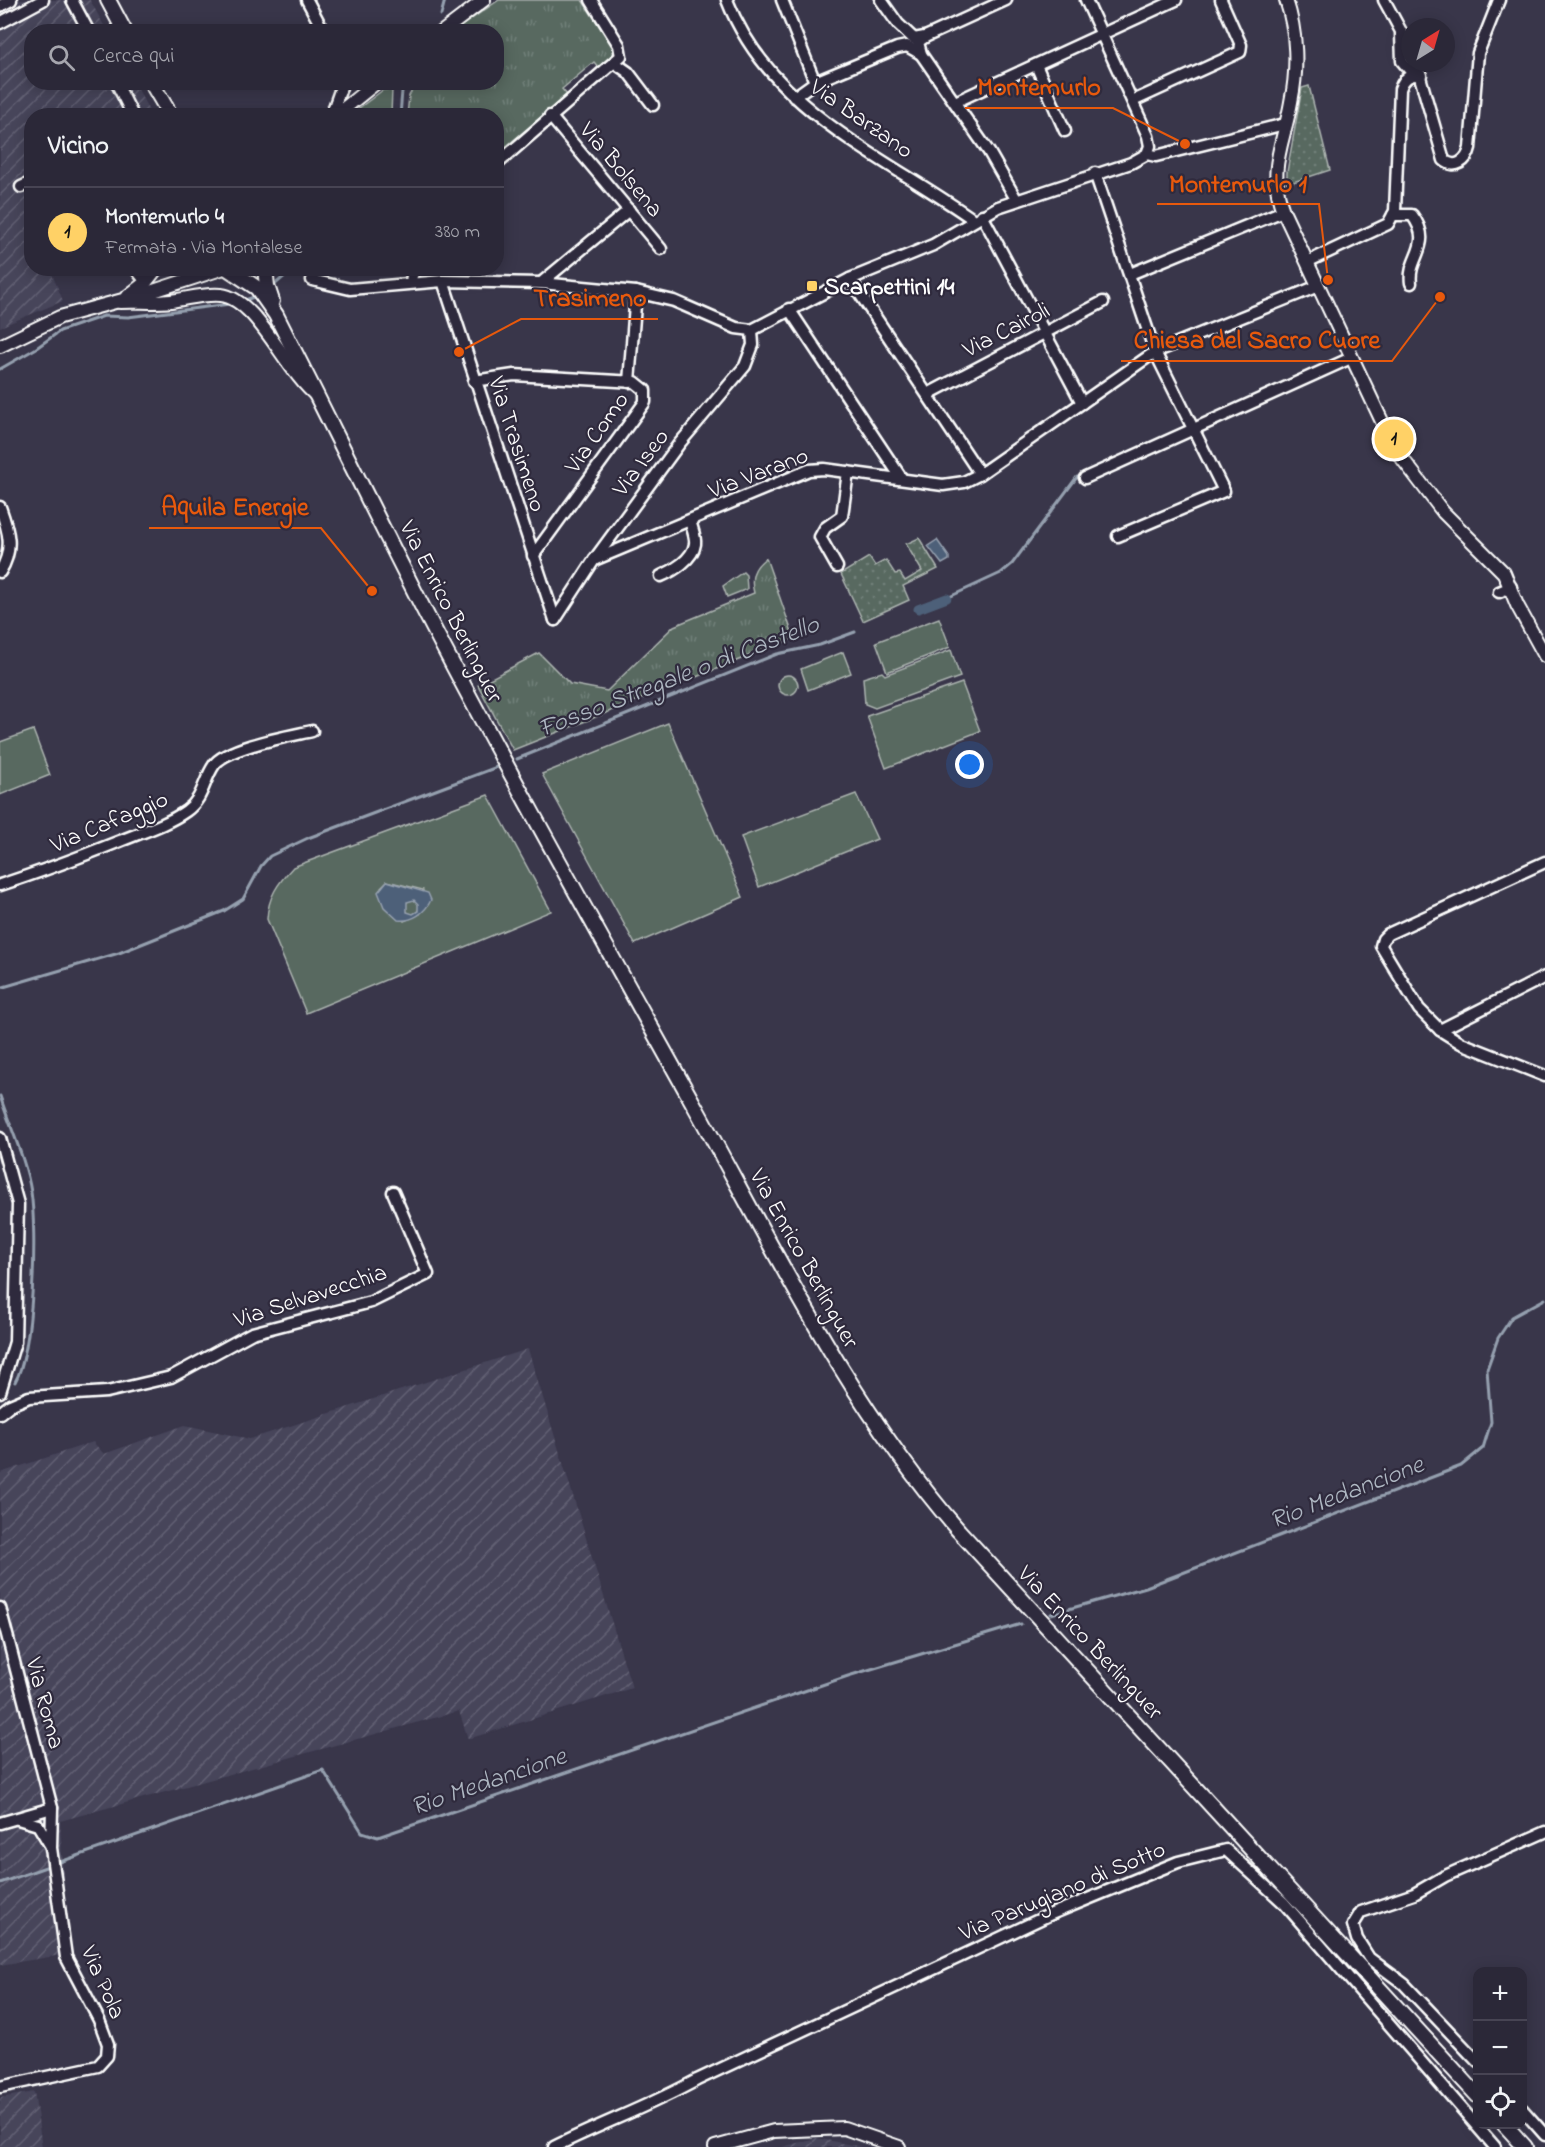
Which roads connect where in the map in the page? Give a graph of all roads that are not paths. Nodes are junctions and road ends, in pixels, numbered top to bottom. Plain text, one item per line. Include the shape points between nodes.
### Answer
1 (11, 0) edge
2 (43, 0) edge
3 (72, 0) edge
4 (108, 0) edge
5 (307, 0) edge
6 (484, 0) edge
7 (591, 0) edge
8 (727, 0) edge
9 (782, 0) edge
10 (881, 0) edge
11 (1006, 0) edge
12 (1086, 0) edge
13 (1176, 0) edge
14 (1221, 0) edge
15 (1286, 0) edge
16 (1384, 0) edge
17 (1499, 0) edge
18 (0, 6) edge
19 (0, 23) edge
20 (85, 24) edge
21 (121, 24) edge
22 (320, 24) edge
23 (452, 24) edge
24 (898, 24) junction
25 (1101, 34) junction
26 (1401, 34) edge
27 (925, 37) junction
28 (897, 48) junction
29 (921, 54) junction
30 (615, 63) junction
31 (1036, 65) junction
32 (1414, 72) edge
33 (1417, 72) edge
34 (1417, 75) junction
35 (815, 82) junction
36 (120, 90) edge
37 (155, 90) edge
38 (341, 90) edge
39 (367, 90) edge
40 (794, 97) junction
41 (1133, 101) junction
42 (955, 102) junction
43 (653, 105) dead end
44 (129, 108) edge
45 (165, 108) edge
46 (335, 108) edge
47 (343, 108) edge
48 (550, 116) junction
49 (1286, 124) junction
50 (1065, 131) dead end
51 (1147, 154) junction
52 (504, 158) edge
53 (1095, 173) junction
54 (1016, 200) junction
55 (629, 210) junction
56 (1282, 211) junction
57 (1394, 214) junction
58 (978, 218) junction
59 (661, 249) dead end
60 (1307, 262) junction
61 (1130, 274) junction
62 (141, 276) edge
63 (151, 276) edge
64 (199, 276) edge
65 (238, 276) edge
66 (266, 276) edge
67 (412, 276) edge
68 (850, 279) junction
69 (312, 280) dead end
70 (443, 281) junction
71 (146, 282) junction
72 (411, 283) junction
73 (541, 283) junction
74 (1410, 284) dead end
75 (1318, 286) junction
76 (636, 292) junction
77 (120, 302) junction
78 (1103, 302) dead end
79 (789, 309) junction
80 (276, 315) junction
81 (752, 330) junction
82 (1046, 333) junction
83 (0, 346) edge
84 (1155, 352) junction
85 (1351, 358) junction
86 (474, 381) junction
87 (629, 382) junction
88 (928, 394) junction
89 (318, 397) junction
90 (1082, 403) junction
91 (1195, 429) junction
92 (848, 472) junction
93 (980, 474) junction
94 (1085, 478) dead end
95 (902, 479) junction
96 (0, 507) edge
97 (690, 521) junction
98 (1118, 536) dead end
99 (533, 556) junction
100 (594, 560) junction
101 (837, 567) dead end
102 (0, 572) edge
103 (661, 576) dead end
104 (1511, 587) junction
105 (1499, 592) dead end
106 (555, 620) joint
107 (1545, 656) edge
108 (312, 731) dead end
109 (1545, 862) edge
110 (0, 885) edge
111 (1545, 977) edge
112 (1440, 1030) junction
113 (1545, 1076) edge
114 (0, 1138) edge
115 (393, 1192) dead end
116 (0, 1392) edge
117 (0, 1413) edge
118 (0, 1608) edge
119 (52, 1808) junction
120 (15, 1818) junction
121 (0, 1823) edge
122 (1545, 1832) edge
123 (52, 1853) junction
124 (1473, 2057) edge
125 (0, 2087) edge
126 (1473, 2091) edge
127 (1527, 2115) edge
128 (1509, 2129) edge
129 (1545, 2135) edge
130 (554, 2147) edge
131 (715, 2147) edge
132 (899, 2147) edge
133 (1495, 2147) edge
134 (1525, 2147) edge

1 - 18 street
2 - 19 street
3 - 20 street
4 - 21 main road
5 - 22 street
6 - 23 street
7 - 30 street via 621,48
8 - 40 street, Via Barzano via 767,67
9 - 35 street
10 - 24 street
11 - 27 street
12 - 25 street
13 - 25 street
14 - 41 street via 1241,45 1240,52
15 - 49 street via 1295,42 1296,74
16 - 26 street
17 - 34 street via 1478,53 1470,148 1458,164 1444,160
24 - 27 street via 914,39
24 - 28 street via 903,43
25 - 31 street
25 - 41 street
27 - 29 street via 918,42
28 - 29 street via 907,46
28 - 35 street
29 - 42 street
30 - 43 street via 628,72
30 - 48 street
31 - 42 street
31 - 50 street
32 - 34 street
33 - 34 street
34 - 57 street via 1404,79 1400,89
35 - 40 street
36 - 44 street
37 - 45 main road
38 - 46 street
39 - 47 street
40 - 58 street, Via Barzano via 832,129
41 - 51 street via 1148,136
42 - 54 street
48 - 52 street
48 - 55 street, Via Bolsena
49 - 51 street via 1156,156
49 - 56 street via 1275,163 1276,192
51 - 53 street
53 - 54 street
53 - 61 street
54 - 58 street
55 - 59 street, Via Bolsena
55 - 73 street
56 - 60 street
56 - 61 street
57 - 60 street via 1388,224
57 - 74 street via 1412,214 1419,224 1421,250
58 - 68 street via 933,245
58 - 82 street
60 - 75 street
61 - 84 street
62 - 71 street
63 - 71 street
64 - 77 street
65 - 80 main road, Via Enrico Berlinguer via 257,288
66 - 80 main road, Via Enrico Berlinguer
67 - 72 street
68 - 79 street
68 - 88 street
69 - 72 street via 350,289
70 - 72 street
70 - 73 street
70 - 86 street, Via Trasimeno
71 - 77 street
73 - 76 street
75 - 84 street, Via Varano
75 - 85 street
76 - 81 street via 674,301 735,328
76 - 87 street, Via Como
77 - 83 street via 60,317
77 - 89 street via 215,295 236,299 252,313 296,376
78 - 82 street, Via Cairoli
79 - 81 street
79 - 95 street
80 - 89 main road, Via Enrico Berlinguer
81 - 100 street, Via Iseo via 753,345 745,366 679,444
82 - 88 street, Via Cairoli
82 - 90 street
84 - 90 street, Via Varano
84 - 91 street
85 - 91 street
85 - 104 street via 1395,449 1443,512 1500,567
86 - 87 street via 514,375
86 - 99 street, Via Trasimeno
87 - 99 street, Via Como via 643,386 645,402
88 - 93 street
89 - 126 main road, Via Enrico Berlinguer via 522,794 827,1345 877,1425 934,1503
90 - 93 street, Via Varano
91 - 94 street
91 - 98 street via 1224,491
92 - 95 street, Via Varano
92 - 97 street, Via Varano via 810,470
92 - 101 street via 842,516 825,528 820,537
93 - 95 street, Via Varano via 951,485
96 - 102 street via 10,544 9,557
97 - 100 street, Via Varano
97 - 103 street via 693,549 676,569
99 - 106 street, Via Trasimeno
100 - 106 street, Via Iseo
104 - 105 street
104 - 107 street
108 - 110 street, Via Cafaggio via 222,757 213,766 204,791 188,810 162,824
109 - 112 street via 1383,939 1384,953 1419,1009
111 - 112 street
112 - 113 street via 1461,1043
114 - 116 street via 18,1204 15,1342
115 - 117 street, Via Selvavecchia via 428,1274 371,1302 252,1333 171,1377 107,1392 29,1397
118 - 119 street, Via Roma
119 - 120 street
119 - 123 street, Via Pola
120 - 121 street
120 - 123 street, Via Pola via 38,1825
122 - 124 street via 1445,1876 1414,1894 1361,1912 1353,1924 1369,1958 1404,1984
123 - 125 street, Via Pola via 66,1957 99,2020 108,2044 107,2056 98,2066 85,2070
127 - 129 street
128 - 134 main road
130 - 133 street, Via Parugiano di Sotto via 612,2118 645,2108 1049,1916 1178,1862 1226,1850 1284,1903
131 - 132 street via 774,2131 844,2128

